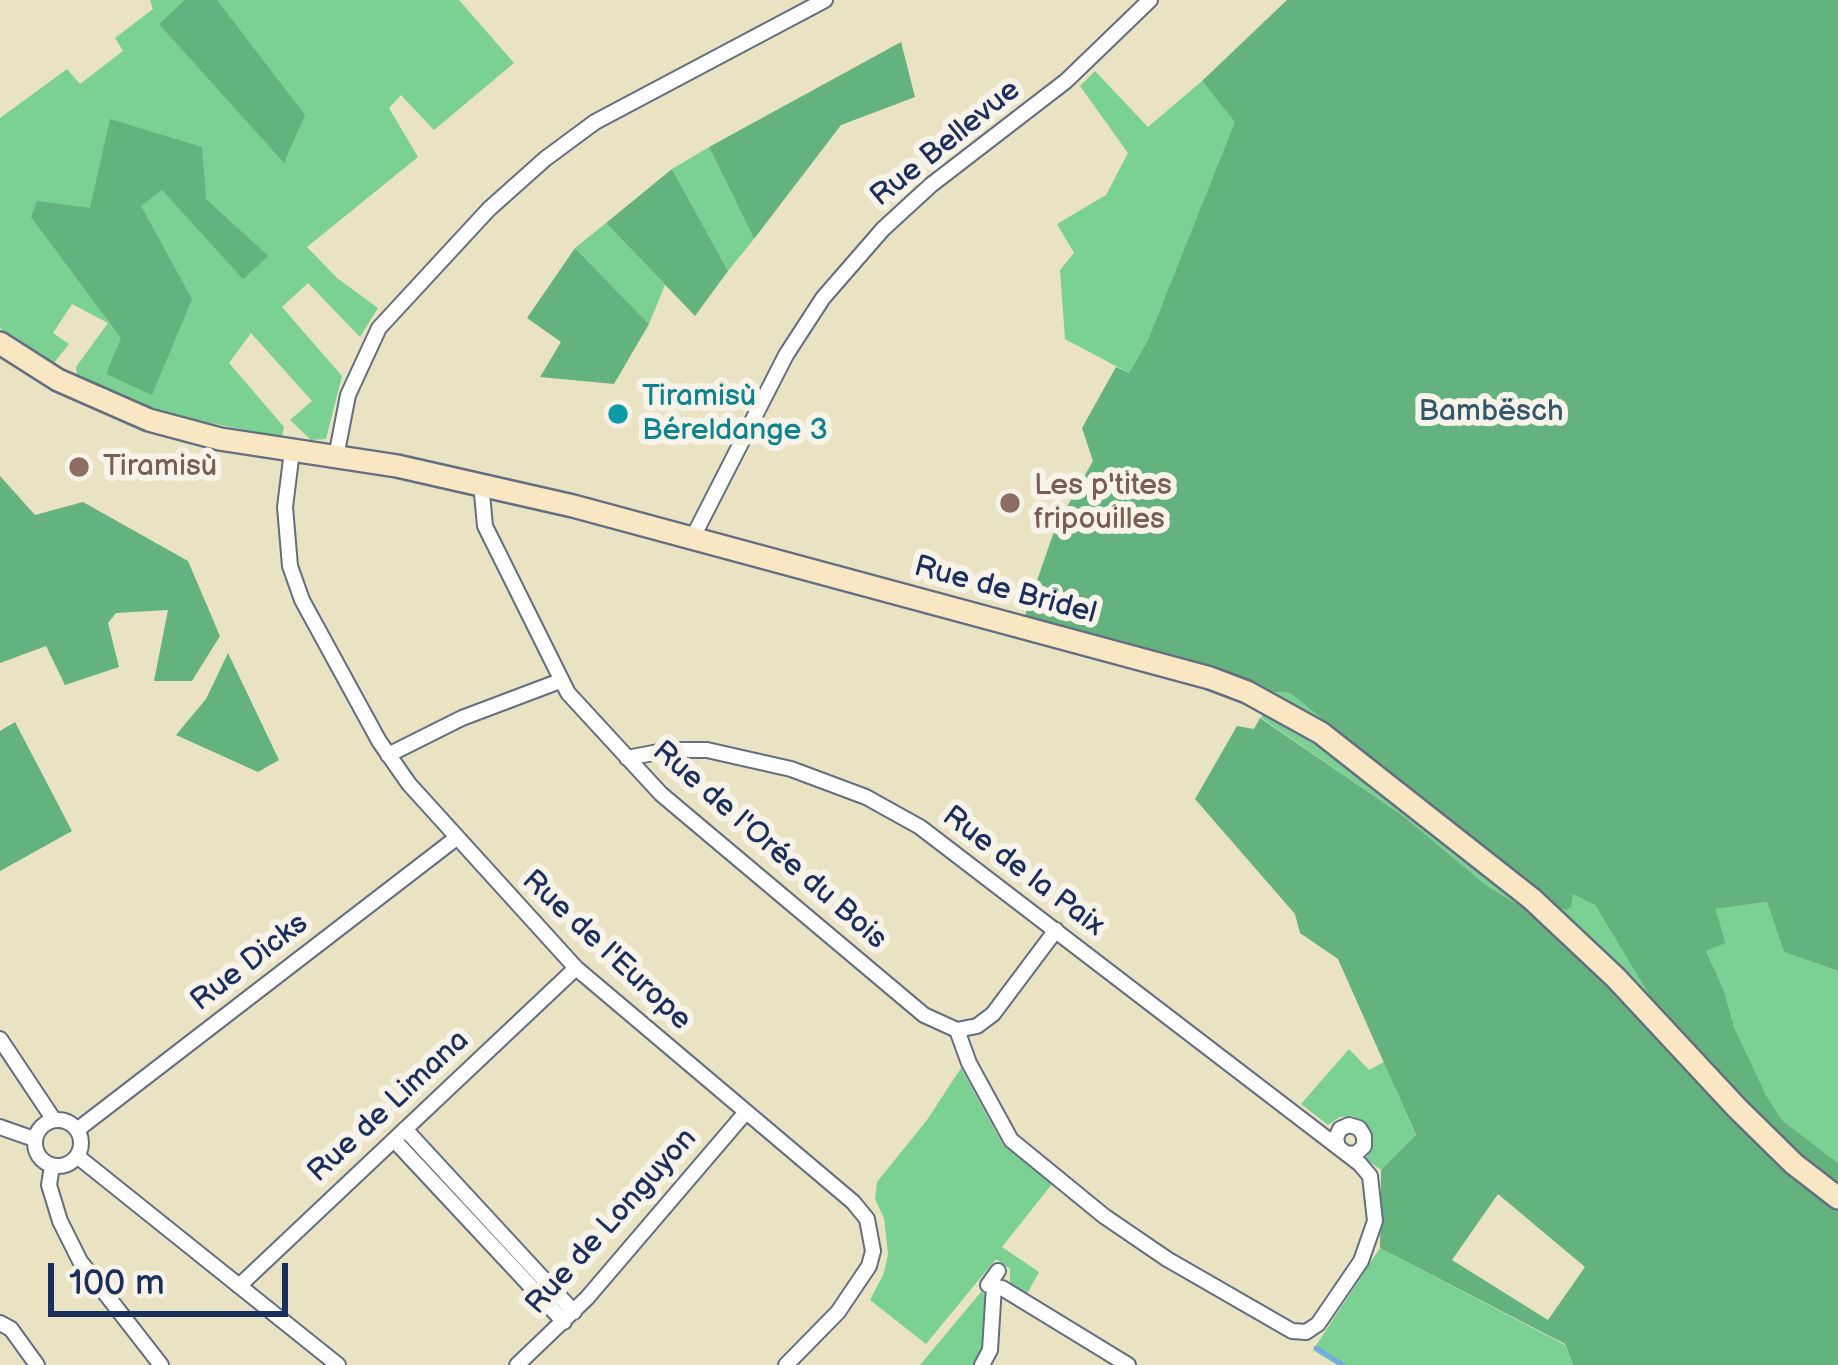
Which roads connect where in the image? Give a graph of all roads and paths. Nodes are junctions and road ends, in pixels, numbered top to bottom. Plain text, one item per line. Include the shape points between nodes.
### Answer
1 (825, 0) edge
2 (1150, 0) edge
3 (0, 343) edge
4 (292, 451) junction
5 (336, 457) junction
6 (481, 483) junction
7 (693, 537) junction
8 (560, 681) junction
9 (388, 755) junction
10 (627, 758) junction
11 (455, 839) junction
12 (1055, 930) junction
13 (576, 968) junction
14 (957, 1030) junction
15 (0, 1039) edge
16 (746, 1112) junction
17 (53, 1120) junction
18 (0, 1127) edge
19 (77, 1130) junction
20 (399, 1135) junction
21 (34, 1139) junction
22 (77, 1156) junction
23 (52, 1166) junction
24 (1838, 1198) edge
25 (239, 1286) junction
26 (569, 1317) junction
27 (0, 1323) edge
28 (37, 1365) edge
29 (161, 1365) edge
30 (338, 1365) edge
31 (517, 1365) edge
32 (786, 1365) edge
33 (982, 1365) edge
34 (1128, 1365) edge

1 - 5 street via 596,122 490,209 379,328 348,395
2 - 7 street, Rue Bellevue via 1066,81 931,185 823,298
3 - 4 main road, Rue de Bridel via 58,380 148,420
4 - 5 main road, Rue de Bridel
4 - 9 street, Rue de l'Europe via 285,507 290,566
5 - 6 main road, Rue de Bridel
6 - 7 main road, Rue de Bridel
6 - 8 street, Rue de l'Orée du Bois via 485,526
7 - 24 main road, Rue de Bridel via 1210,678 1281,709 1532,899 1794,1164
8 - 9 street
8 - 10 street, Rue de l'Orée du Bois
9 - 11 street, Rue de l'Europe
10 - 12 street, Rue de la Paix via 706,750 826,780 920,827
10 - 14 street, Rue de l'Orée du Bois via 924,1015
11 - 13 street, Rue de l'Europe
11 - 19 street, Rue Dicks
12 - 14 street via 993,1013
12 - 14 street, Rue de la Paix via 1370,1176 1370,1243 1318,1324 1292,1331 1104,1216 1011,1140
13 - 16 street, Rue de l'Europe
13 - 20 street, Rue de Limana
15 - 17 street
16 - 26 street, Rue de Longuyon
16 - 32 street, Rue de l'Europe via 854,1202 871,1235 863,1278
17 - 19 street
17 - 21 street
18 - 21 street
19 - 22 street
20 - 25 street, Rue de Limana
20 - 26 street
21 - 23 street via 41,1161
22 - 23 street
22 - 25 street
23 - 29 street via 49,1185 80,1261
25 - 30 street
26 - 31 street, Rue de Longuyon
27 - 28 street
33 - 34 street via 996,1278

